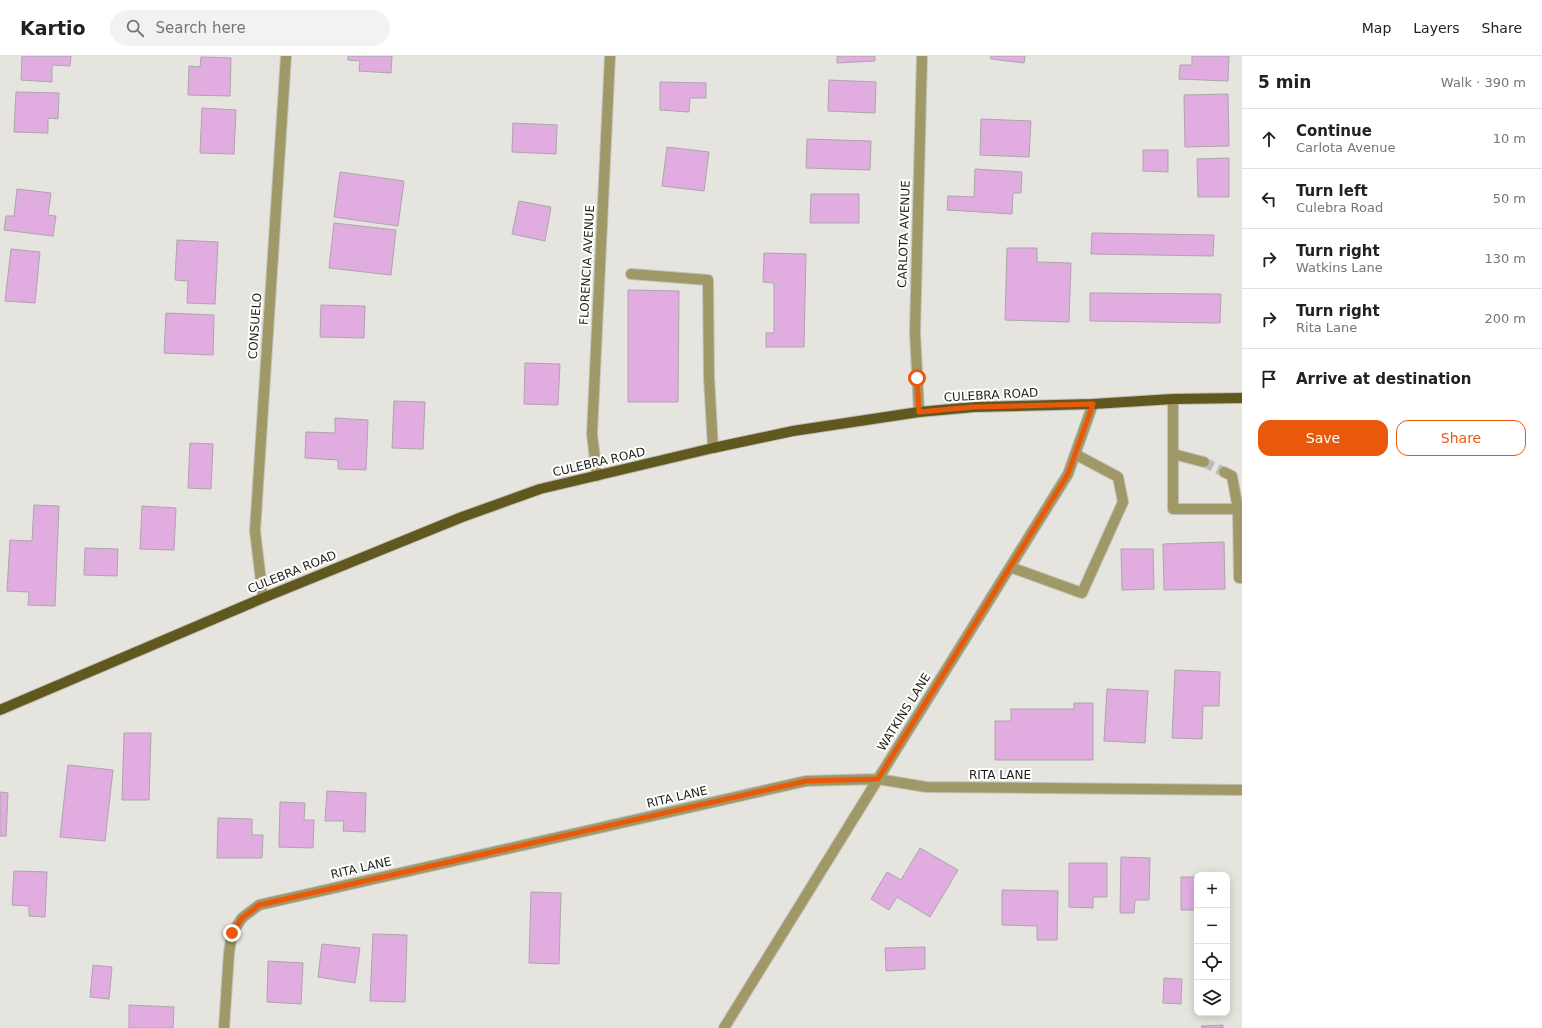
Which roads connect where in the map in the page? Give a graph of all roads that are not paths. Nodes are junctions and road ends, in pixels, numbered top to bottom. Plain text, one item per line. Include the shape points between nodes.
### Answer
1 (286, 56) edge
2 (610, 56) edge
3 (922, 56) edge
4 (631, 274) dead end
5 (1242, 398) edge
6 (1173, 399) junction
7 (1093, 404) junction
8 (919, 412) junction
9 (713, 448) junction
10 (1076, 454) junction
11 (1173, 454) junction
12 (1204, 462) tunnel mouth
13 (1224, 472) tunnel mouth
14 (597, 476) junction
15 (1240, 510) edge
16 (1010, 567) junction
17 (1242, 578) edge
18 (263, 598) junction
19 (0, 710) edge
20 (878, 779) junction
21 (1242, 790) edge
22 (224, 1028) edge
23 (724, 1028) edge

1 - 18 street, CONSUELO via 255,531
2 - 14 street, FLORENCIA AVENUE via 592,434
3 - 8 street, CARLOTA AVENUE via 915,332
4 - 9 street via 708,280
5 - 6 main road, CULEBRA ROAD
6 - 7 main road, CULEBRA ROAD
6 - 11 street
7 - 8 main road, CULEBRA ROAD via 974,407
7 - 10 street, WATKINS LANE
8 - 9 main road, CULEBRA ROAD via 793,431
9 - 14 main road, CULEBRA ROAD
10 - 16 street, WATKINS LANE via 1068,474
10 - 16 street via 1118,477 1123,502 1082,593
11 - 12 street
11 - 15 street via 1173,509
13 - 15 street via 1232,476
14 - 18 main road, CULEBRA ROAD via 540,489 469,514
15 - 17 street via 1239,578
16 - 20 street, WATKINS LANE
18 - 19 main road, CULEBRA ROAD
20 - 21 street, RITA LANE via 926,787
20 - 22 street, RITA LANE via 806,781 259,905 242,918 232,933
20 - 23 street, WATKINS LANE

